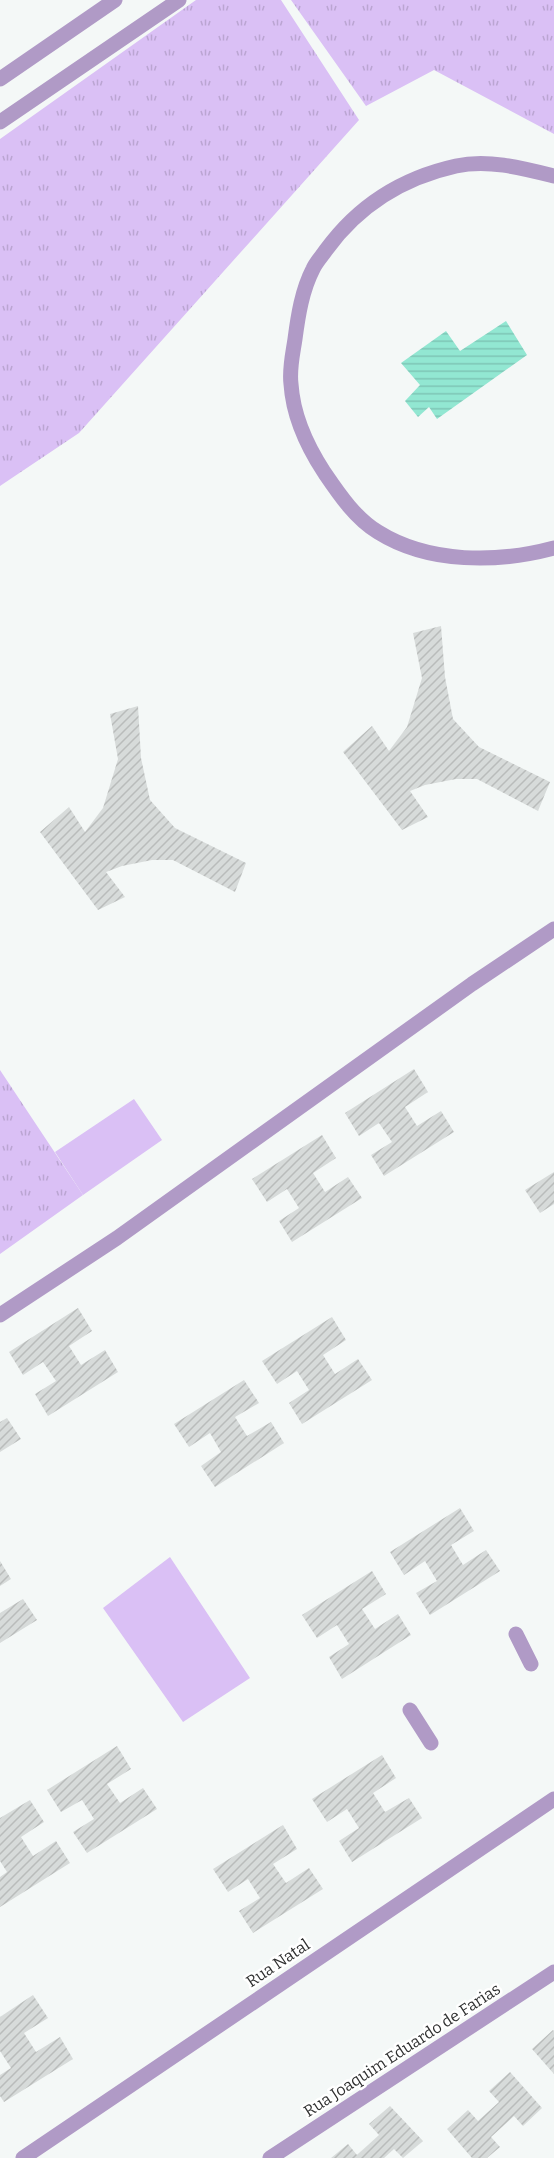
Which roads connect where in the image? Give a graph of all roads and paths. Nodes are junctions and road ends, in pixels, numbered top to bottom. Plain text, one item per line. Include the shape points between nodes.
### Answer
1 (115, 0) edge
2 (179, 0) edge
3 (0, 79) edge
4 (0, 122) edge
5 (554, 176) edge
6 (554, 548) edge
7 (554, 929) edge
8 (0, 1315) edge
9 (516, 1634) dead end
10 (531, 1664) dead end
11 (410, 1710) dead end
12 (431, 1743) dead end
13 (554, 1799) edge
14 (554, 1972) edge
15 (23, 2158) edge
16 (270, 2158) edge

1 - 3 street
2 - 4 street
5 - 6 street via 489,163 457,166 398,186 366,207 340,231 313,269 298,314 291,384 301,428 319,463 356,513 377,532 403,545 473,558 531,554
7 - 8 street via 117,1238
9 - 10 street
11 - 12 street
13 - 15 street, Rua Natal
14 - 16 street, Rua Joaquim Eduardo de Farias

